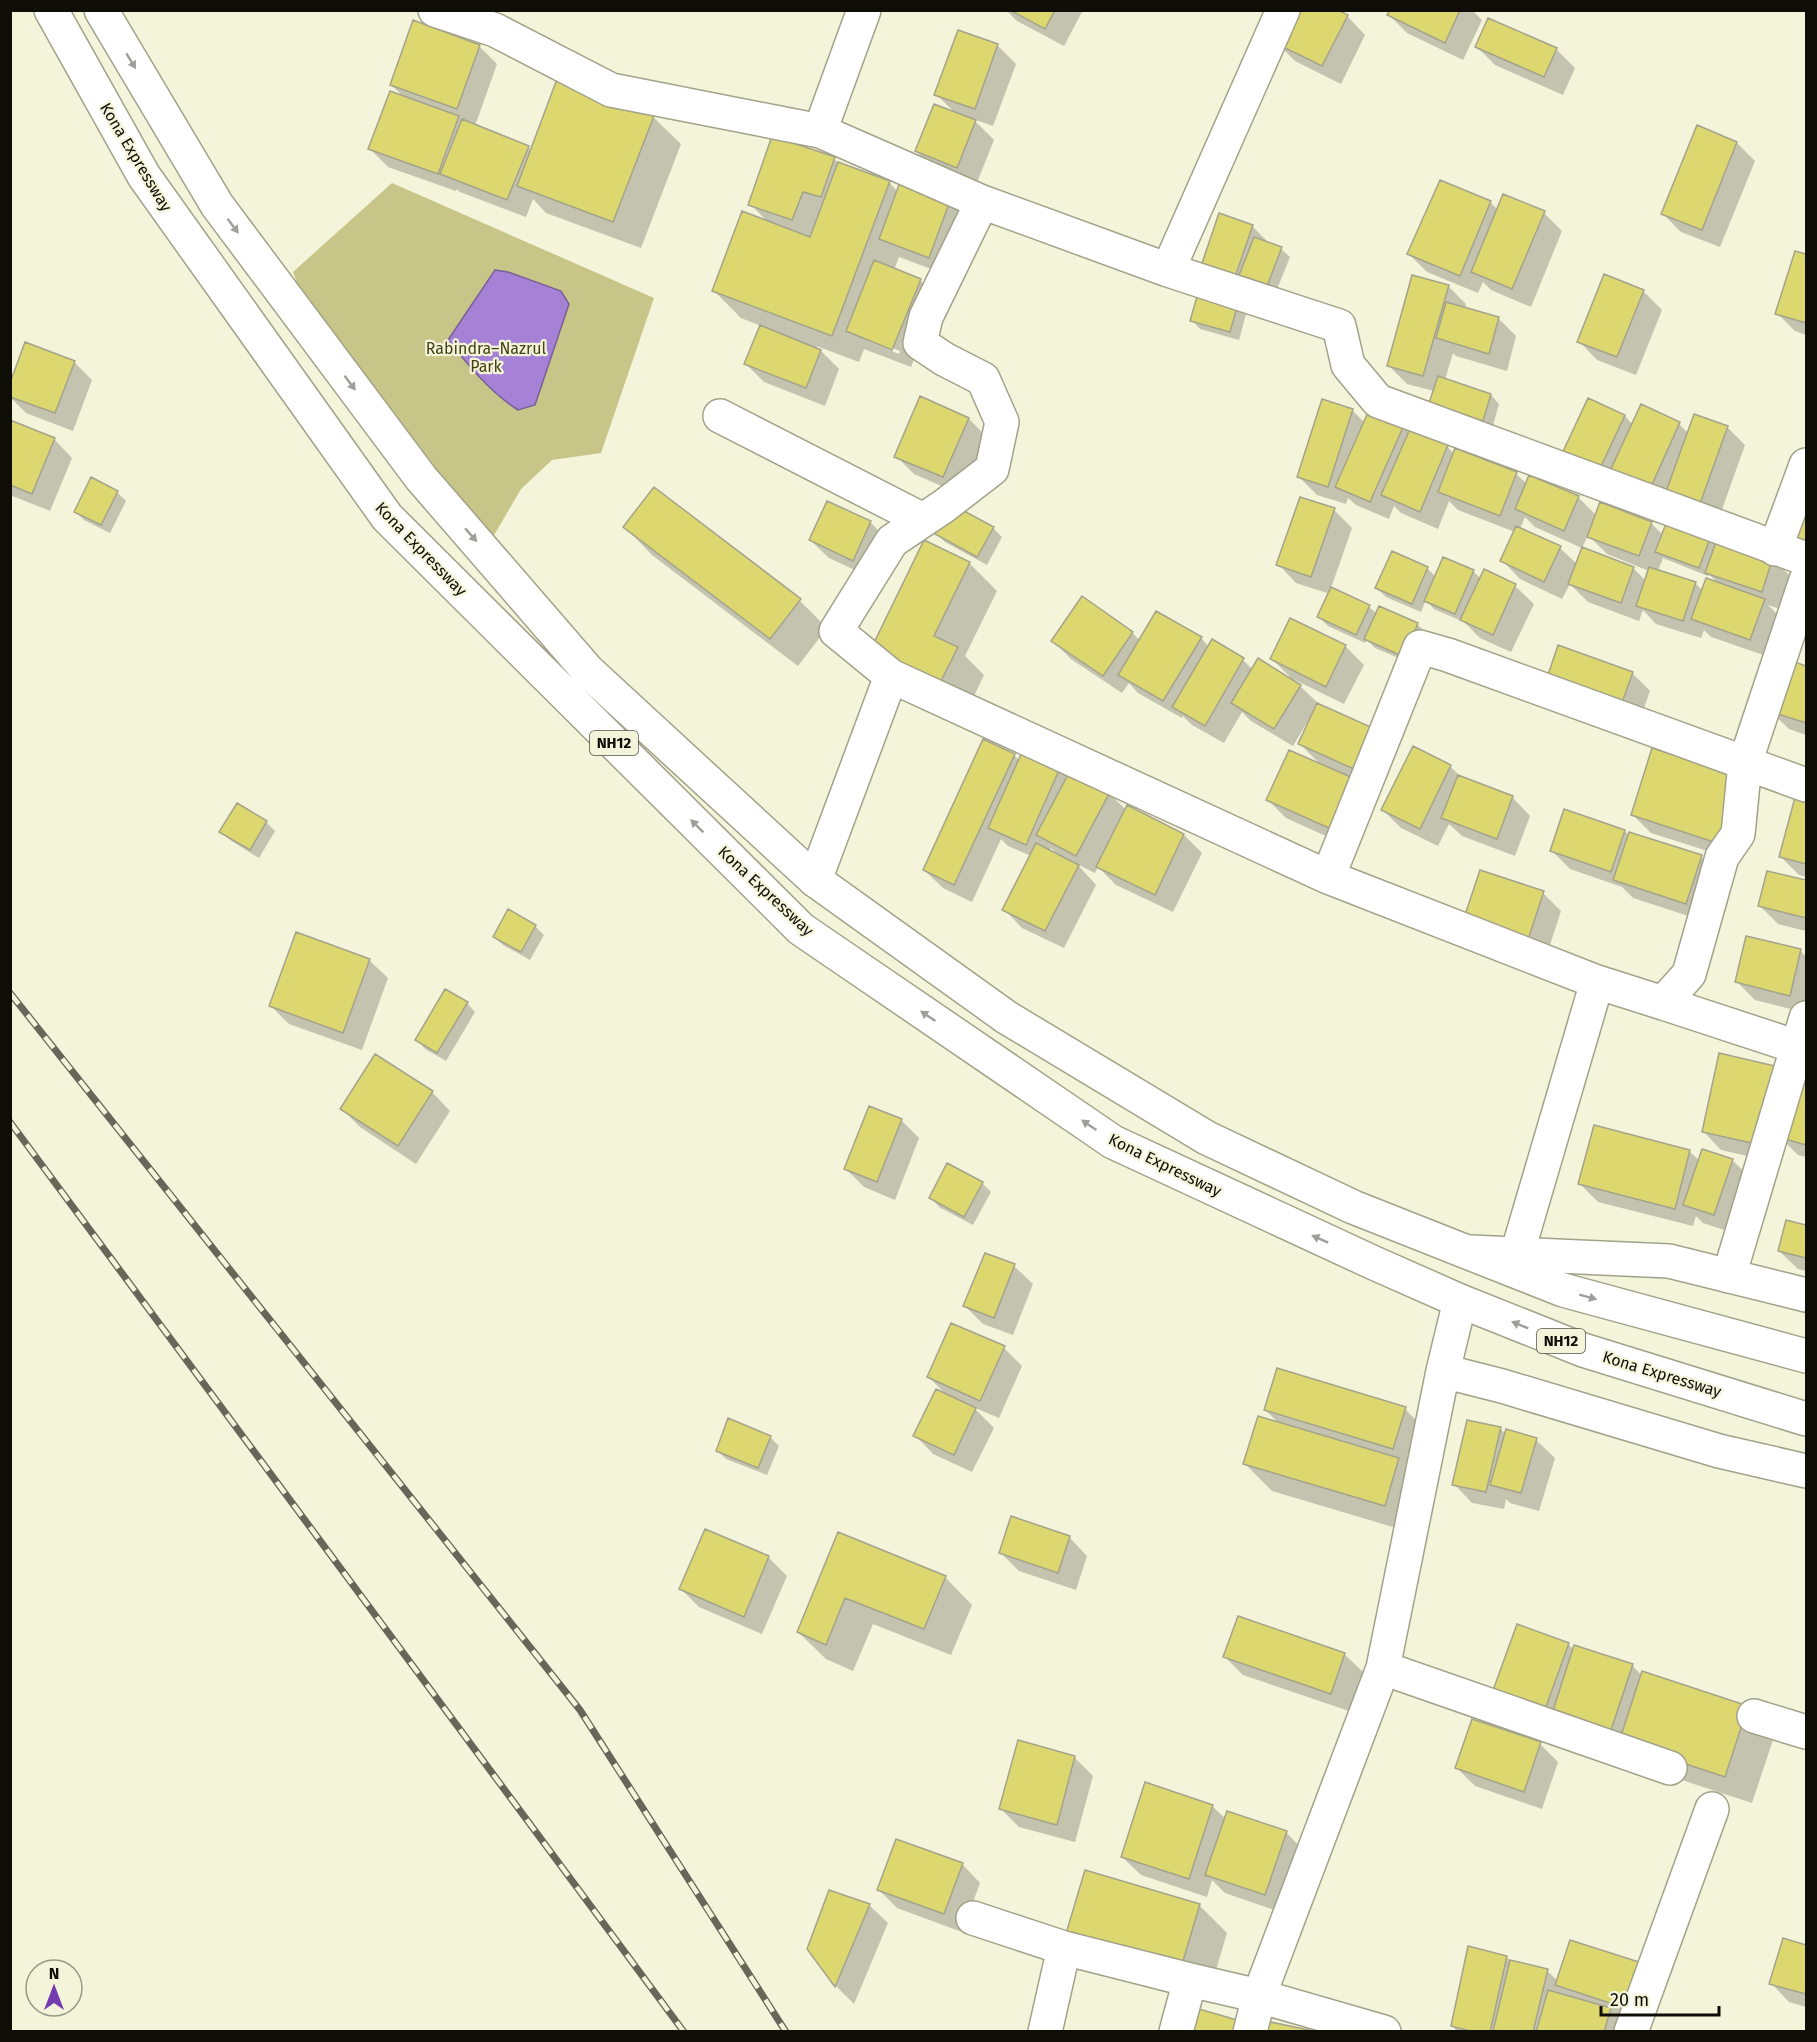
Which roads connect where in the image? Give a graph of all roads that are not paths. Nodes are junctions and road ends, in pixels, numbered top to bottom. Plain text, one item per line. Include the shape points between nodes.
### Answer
1 (51, 10) edge
2 (100, 10) edge
3 (435, 10) edge
4 (864, 10) edge
5 (1283, 10) edge
6 (820, 131) junction
7 (982, 202) junction
8 (1168, 270) junction
9 (720, 416) dead end
10 (1806, 465) edge
11 (923, 520) junction
12 (1775, 549) junction
13 (1806, 559) edge
14 (1806, 580) edge
15 (891, 676) junction
16 (1745, 763) junction
17 (1806, 785) edge
18 (1328, 877) junction
19 (815, 880) junction
20 (1597, 982) junction
21 (1663, 1003) junction
22 (1802, 1033) edge
23 (1465, 1251) junction
24 (1517, 1254) junction
25 (1729, 1276) junction
26 (1806, 1295) edge
27 (1460, 1301) junction
28 (1806, 1356) edge
29 (1443, 1371) junction
30 (1806, 1419) edge
31 (1806, 1472) edge
32 (1383, 1668) junction
33 (1754, 1716) dead end
34 (1806, 1732) edge
35 (1670, 1768) dead end
36 (1712, 1809) dead end
37 (973, 1918) dead end
38 (1064, 1948) junction
39 (1190, 1980) junction
40 (1259, 1996) junction
41 (1323, 2024) edge
42 (1044, 2031) edge
43 (1176, 2031) edge
44 (1250, 2031) edge
45 (1384, 2031) edge
46 (1631, 2031) edge

27 -> 1 main road, Kona Expressway / NH12 via 1113,1142 801,929 387,518 144,176
2 -> 19 main road, NH12 via 217,205 421,478 588,671
3 - 6 main road via 495,30 611,90
4 - 6 main road
5 - 8 main road
6 - 7 main road
7 - 8 main road
7 - 11 main road via 926,317 920,343 983,379 1002,422 992,469
8 - 12 main road via 1339,326 1348,365 1377,401
9 - 11 main road
10 - 12 main road
11 - 15 main road via 892,541 836,631
12 - 13 main road
14 - 16 main road
15 - 18 main road
15 - 19 main road
16 - 17 main road
16 - 18 main road via 1420,647
16 - 21 main road via 1738,834 1722,857 1689,974
18 - 20 main road
19 - 23 main road, NH12 via 1006,1017 1207,1138 1353,1207
20 - 21 main road
20 - 24 main road
21 - 22 main road
22 - 25 main road
23 - 24 main road
23 -> 28 main road, NH12 via 1563,1290
24 - 25 main road via 1669,1261
25 - 26 main road
27 - 29 main road
30 -> 27 main road, Kona Expressway / NH12 via 1583,1350
29 - 31 main road via 1719,1451
29 - 32 main road
32 - 35 main road
32 - 40 main road
33 - 34 main road
36 - 46 main road
37 - 38 main road
38 - 39 main road
38 - 42 main road
39 - 40 main road
39 - 43 main road
40 - 41 main road
40 - 44 main road
41 - 45 main road

